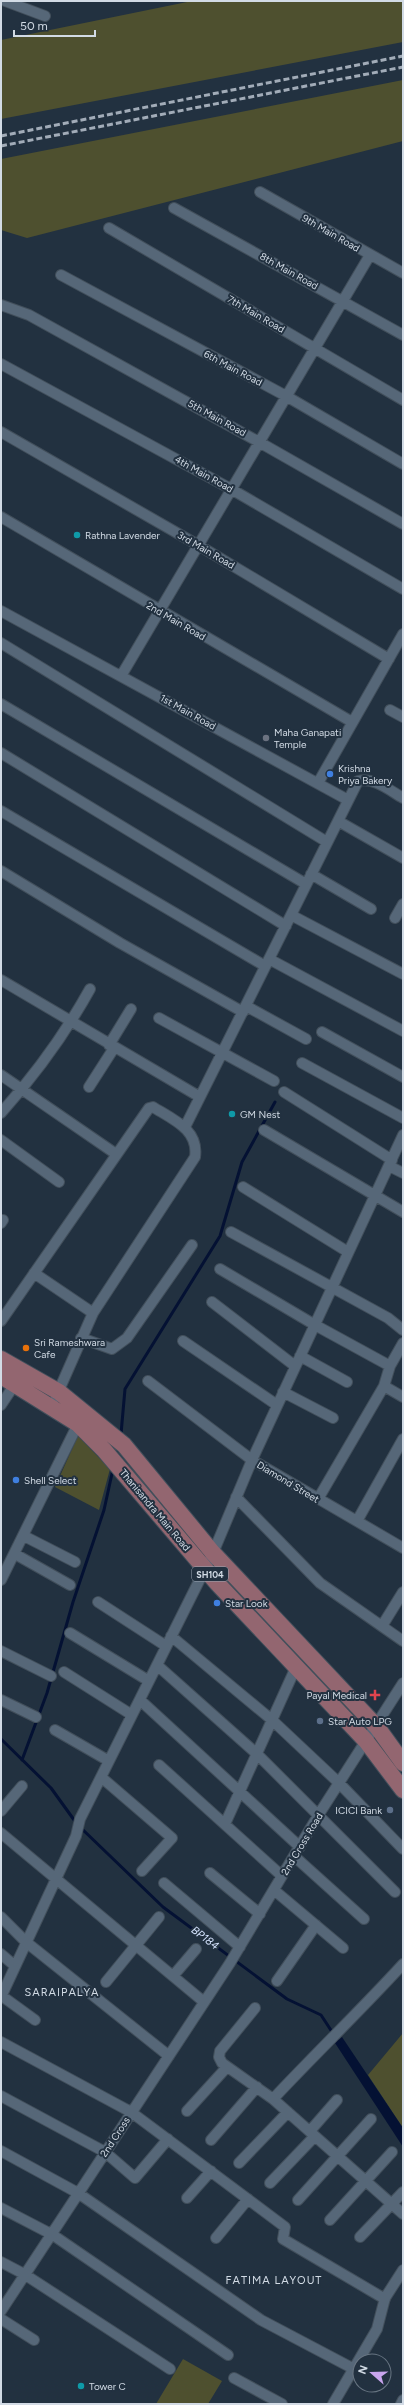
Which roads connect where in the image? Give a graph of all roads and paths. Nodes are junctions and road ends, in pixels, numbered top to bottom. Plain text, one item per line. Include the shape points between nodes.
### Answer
1 (5, 1) edge
2 (45, 16) dead end
3 (260, 192) dead end
4 (174, 208) dead end
5 (109, 228) dead end
6 (370, 255) junction
7 (403, 273) edge
8 (61, 275) dead end
9 (343, 301) junction
10 (1, 305) edge
11 (403, 335) edge
12 (315, 348) junction
13 (1, 364) edge
14 (286, 396) junction
15 (403, 400) edge
16 (1, 432) edge
17 (259, 442) junction
18 (403, 464) edge
19 (231, 489) junction
20 (1, 517) edge
21 (403, 524) edge
22 (198, 545) junction
23 (403, 590) edge
24 (1, 611) edge
25 (159, 611) junction
26 (403, 634) edge
27 (1, 643) edge
28 (389, 658) junction
29 (121, 676) junction
30 (1, 704) edge
31 (390, 710) dead end
32 (403, 717) edge
33 (352, 722) junction
34 (1, 753) edge
35 (318, 783) junction
36 (403, 798) edge
37 (348, 800) junction
38 (1, 811) edge
39 (338, 821) junction
40 (328, 842) junction
41 (403, 858) edge
42 (1, 871) edge
43 (311, 874) junction
44 (306, 884) junction
45 (403, 904) edge
46 (371, 909) dead end
47 (291, 915) junction
48 (395, 918) dead end
49 (286, 926) junction
50 (267, 963) junction
51 (403, 974) edge
52 (1, 980) edge
53 (90, 989) dead end
54 (131, 1009) dead end
55 (244, 1009) junction
56 (159, 1018) dead end
57 (72, 1022) junction
58 (403, 1031) edge
59 (322, 1032) dead end
60 (306, 1039) dead end
61 (112, 1047) junction
62 (222, 1054) junction
63 (302, 1063) dead end
64 (1, 1075) edge
65 (403, 1077) edge
66 (274, 1080) dead end
67 (89, 1087) dead end
68 (21, 1090) junction
69 (284, 1092) dead end
70 (200, 1097) junction
71 (1, 1113) edge
72 (403, 1118) edge
73 (185, 1127) junction
74 (264, 1130) dead end
75 (403, 1135) edge
76 (1, 1140) edge
77 (400, 1150) edge
78 (116, 1154) junction
79 (390, 1163) junction
80 (403, 1173) edge
81 (59, 1182) dead end
82 (243, 1187) dead end
83 (375, 1195) junction
84 (403, 1212) edge
85 (231, 1232) dead end
86 (192, 1245) dead end
87 (348, 1252) junction
88 (220, 1269) dead end
89 (34, 1273) junction
90 (332, 1288) junction
91 (212, 1302) dead end
92 (93, 1314) junction
93 (1, 1321) edge
94 (315, 1325) junction
95 (403, 1330) edge
96 (81, 1338) junction
97 (183, 1341) dead end
98 (403, 1343) edge
99 (300, 1356) junction
100 (1, 1359) edge
101 (295, 1366) junction
102 (390, 1366) junction
103 (1, 1376) edge
104 (148, 1381) dead end
105 (347, 1382) dead end
106 (15, 1384) junction
107 (384, 1386) junction
108 (283, 1392) junction
109 (403, 1397) edge
110 (55, 1399) junction
111 (1, 1405) edge
112 (277, 1405) junction
113 (332, 1418) dead end
114 (78, 1424) junction
115 (403, 1439) edge
116 (252, 1460) junction
117 (236, 1497) junction
118 (318, 1499) junction
119 (357, 1522) junction
120 (24, 1536) junction
121 (403, 1548) edge
122 (213, 1553) junction
123 (15, 1554) junction
124 (75, 1562) dead end
125 (205, 1568) junction
126 (1, 1580) edge
127 (70, 1585) dead end
128 (403, 1592) edge
129 (98, 1602) dead end
130 (382, 1626) junction
131 (70, 1633) dead end
132 (171, 1636) junction
133 (403, 1641) edge
134 (166, 1646) junction
135 (1, 1651) edge
136 (157, 1666) junction
137 (296, 1667) junction
138 (64, 1672) dead end
139 (51, 1676) dead end
140 (149, 1681) junction
141 (403, 1683) edge
142 (1, 1700) edge
143 (140, 1700) junction
144 (132, 1715) junction
145 (36, 1717) dead end
146 (272, 1720) junction
147 (377, 1727) junction
148 (56, 1730) dead end
149 (366, 1742) junction
150 (257, 1754) junction
151 (109, 1761) junction
152 (403, 1762) edge
153 (159, 1765) dead end
154 (101, 1777) junction
155 (339, 1783) junction
156 (22, 1786) dead end
157 (403, 1790) edge
158 (240, 1791) junction
159 (1, 1811) edge
160 (319, 1814) junction
161 (225, 1824) junction
162 (1, 1833) edge
163 (300, 1847) junction
164 (403, 1849) edge
165 (294, 1856) junction
166 (142, 1871) dead end
167 (210, 1873) dead end
168 (282, 1876) junction
169 (56, 1880) junction
170 (164, 1883) dead end
171 (274, 1890) junction
172 (395, 1892) dead end
173 (260, 1914) junction
174 (1, 1917) edge
175 (159, 1917) dead end
176 (364, 1918) dead end
177 (316, 1925) junction
178 (26, 1942) junction
179 (137, 1946) junction
180 (343, 1948) dead end
181 (196, 1949) dead end
182 (238, 1951) junction
183 (1, 1954) edge
184 (230, 1964) joint
185 (403, 1964) edge
186 (15, 1966) junction
187 (173, 1976) junction
188 (277, 1981) dead end
189 (106, 1982) dead end
190 (1, 1996) edge
191 (204, 2002) junction
192 (255, 2008) dead end
193 (34, 2020) dead end
194 (1, 2042) edge
195 (169, 2056) junction
196 (227, 2066) junction
197 (257, 2087) junction
198 (1, 2096) edge
199 (273, 2098) junction
200 (338, 2100) dead end
201 (187, 2111) dead end
202 (131, 2112) junction
203 (288, 2112) junction
204 (371, 2119) dead end
205 (312, 2134) junction
206 (168, 2139) junction
207 (211, 2140) dead end
208 (1, 2151) edge
209 (105, 2152) junction
210 (392, 2152) dead end
211 (337, 2156) junction
212 (240, 2163) dead end
213 (210, 2171) junction
214 (365, 2180) junction
215 (270, 2182) dead end
216 (78, 2192) junction
217 (403, 2192) edge
218 (187, 2198) dead end
219 (248, 2199) junction
220 (298, 2200) dead end
221 (392, 2204) junction
222 (1, 2208) edge
223 (403, 2214) edge
224 (330, 2220) dead end
225 (53, 2235) junction
226 (360, 2237) dead end
227 (216, 2238) dead end
228 (1, 2262) edge
229 (403, 2270) edge
230 (24, 2274) junction
231 (385, 2299) junction
232 (1, 2311) edge
233 (1, 2319) edge
234 (34, 2340) dead end
235 (363, 2353) edge
236 (228, 2355) dead end
237 (352, 2368) edge
238 (170, 2369) dead end
239 (352, 2372) edge
240 (234, 2378) dead end
241 (403, 2400) edge
242 (282, 2404) edge
243 (333, 2404) edge
244 (401, 2404) edge

1 - 2 street
3 - 6 street, 9th Main Road
4 - 9 street, 8th Main Road
5 - 12 street, 7th Main Road
6 - 7 street, 9th Main Road
6 - 9 street
8 - 14 street, 6th Main Road
9 - 11 street, 8th Main Road
9 - 12 street
10 - 17 street, 5th Main Road via 29,315
12 - 14 street
12 - 15 street, 7th Main Road
13 - 19 street, 4th Main Road
14 - 17 street
14 - 18 street, 6th Main Road
16 - 22 street, 3rd Main Road
17 - 19 street
17 - 21 street, 5th Main Road
19 - 22 street
19 - 23 street, 4th Main Road
20 - 25 street, 2nd Main Road
22 - 25 street
22 - 28 street, 3rd Main Road
24 - 29 street, 1st Main Road
25 - 29 street
25 - 33 street, 2nd Main Road
26 - 28 street
27 - 40 street
28 - 33 street
29 - 35 street, 1st Main Road
30 - 44 street
31 - 32 street
33 - 35 street
34 - 49 street
35 - 37 street, 1st Main Road
36 - 37 street via 366,779 358,781
37 - 39 street
38 - 50 street
39 - 40 street
39 - 41 street
40 - 43 street
42 - 55 street via 120,944
43 - 44 street
43 - 46 street
44 - 47 street
45 - 48 street
47 - 49 street
47 - 51 street
49 - 50 street
50 - 55 street
50 - 58 street
52 - 57 street
53 - 57 street
54 - 61 street
55 - 60 street
55 - 62 street
56 - 62 street
57 - 61 street
57 - 68 street
59 - 65 street
61 - 67 street
61 - 70 street
62 - 66 street
62 - 70 street
63 - 72 street
64 - 68 street
68 - 71 street
68 - 78 street
69 - 79 street
70 - 73 street
73 - 78 street via 154,1107 150,1108
73 - 92 street via 194,1143 194,1157
74 - 83 street
75 - 77 street
76 - 81 street
77 - 79 street
78 - 89 street
79 - 80 street
79 - 83 street
82 - 87 street
83 - 84 street
83 - 87 street
85 - 90 street
86 - 96 street via 127,1338 112,1349
87 - 90 street
88 - 94 street
89 - 92 street
89 - 93 street
90 - 94 street
90 - 95 street via 388,1318
91 - 101 street
92 - 96 street
94 - 99 street
94 - 102 street
96 - 110 street
97 - 112 street
98 - 102 street
99 - 101 street
99 - 105 street
100 - 110 main road, Thanisandra Main Road / SH104
101 - 108 street
102 - 107 street
103 - 106 main road, Thanisandra Main Road / SH104
104 - 116 street, Diamond Street
106 - 110 main road, Thanisandra Main Road / SH104
106 - 111 street
107 - 109 street
107 - 118 street
108 - 112 street
108 - 113 street
110 - 114 main road, Thanisandra Main Road / SH104
110 - 122 main road, Thanisandra Main Road / SH104 via 124,1445
112 - 116 street
114 - 120 street
114 - 125 main road, Thanisandra Main Road / SH104 via 109,1456
115 - 119 street
116 - 117 street
116 - 118 street, Diamond Street
117 - 122 street
117 - 130 street via 320,1583
118 - 119 street, Diamond Street
119 - 121 street, Diamond Street
120 - 123 street
120 - 124 street
122 - 125 street
122 - 147 main road, Thanisandra Main Road / SH104
123 - 126 street
123 - 127 street
125 - 132 street
125 - 137 main road, Thanisandra Main Road / SH104
128 - 130 street
129 - 134 street
130 - 133 street
131 - 140 street
132 - 134 street
132 - 146 street
134 - 136 street
135 - 139 street
136 - 140 street
136 - 150 street
137 - 146 street
137 - 149 main road, Thanisandra Main Road / SH104
138 - 144 street
140 - 143 street
141 - 147 street, 2nd Cross Road
142 - 145 street
143 - 144 street
143 - 158 street
144 - 151 street
146 - 150 street
146 - 155 street
147 - 149 street, 2nd Cross Road
147 - 152 main road, Thanisandra Main Road / SH104
148 - 151 street
149 - 155 street, 2nd Cross Road
149 - 157 main road, Thanisandra Main Road / SH104
150 - 158 street
150 - 160 street
151 - 154 street
153 - 161 street
154 - 166 street via 172,1838
154 - 169 street via 80,1820 76,1836
155 - 160 street, 2nd Cross Road
155 - 164 street
156 - 159 street
158 - 161 street
158 - 163 street
160 - 163 street, 2nd Cross Road
160 - 172 street
161 - 168 street
162 - 169 street
163 - 165 street, 2nd Cross Road
165 - 168 street, 2nd Cross Road
165 - 176 street
167 - 173 street
168 - 171 street, 2nd Cross Road
169 - 178 street
169 - 179 street
170 - 182 street
171 - 173 street, 2nd Cross Road
171 - 177 street
173 - 182 street, 2nd Cross Road
174 - 178 street
175 - 179 street
177 - 180 street
177 - 188 street
178 - 186 street
178 - 195 street
179 - 187 street
179 - 189 street
181 - 187 street
182 - 184 street, 2nd Cross Road
183 - 186 street
184 - 191 street, 2nd Cross
185 - 199 street
186 - 190 street
187 - 191 street
190 - 193 street
191 - 195 street, 2nd Cross
192 - 196 street via 220,2051 219,2057
194 - 202 street
195 - 202 street, 2nd Cross
196 - 197 street
196 - 201 street
197 - 199 street
197 - 207 street
198 - 209 street
199 - 203 street
200 - 205 street
202 - 206 street
202 - 209 street, 2nd Cross
203 - 205 street
203 - 212 street
204 - 211 street
205 - 211 street
205 - 215 street
206 - 209 street via 135,2178
206 - 213 street
208 - 216 street
209 - 216 street, 2nd Cross
210 - 214 street
211 - 214 street
211 - 220 street
213 - 218 street
213 - 219 street
214 - 221 street
214 - 224 street
216 - 225 street, 2nd Cross
216 - 237 street via 261,2320
217 - 221 street
219 - 227 street
219 - 231 street via 285,2226 283,2239
221 - 223 street
221 - 226 street
222 - 225 street
225 - 230 street, 2nd Cross
225 - 236 street
228 - 230 street
229 - 231 street
230 - 232 street, 2nd Cross
230 - 238 street
231 - 235 street via 377,2329
233 - 234 street
239 - 243 street
240 - 242 street
241 - 244 street

